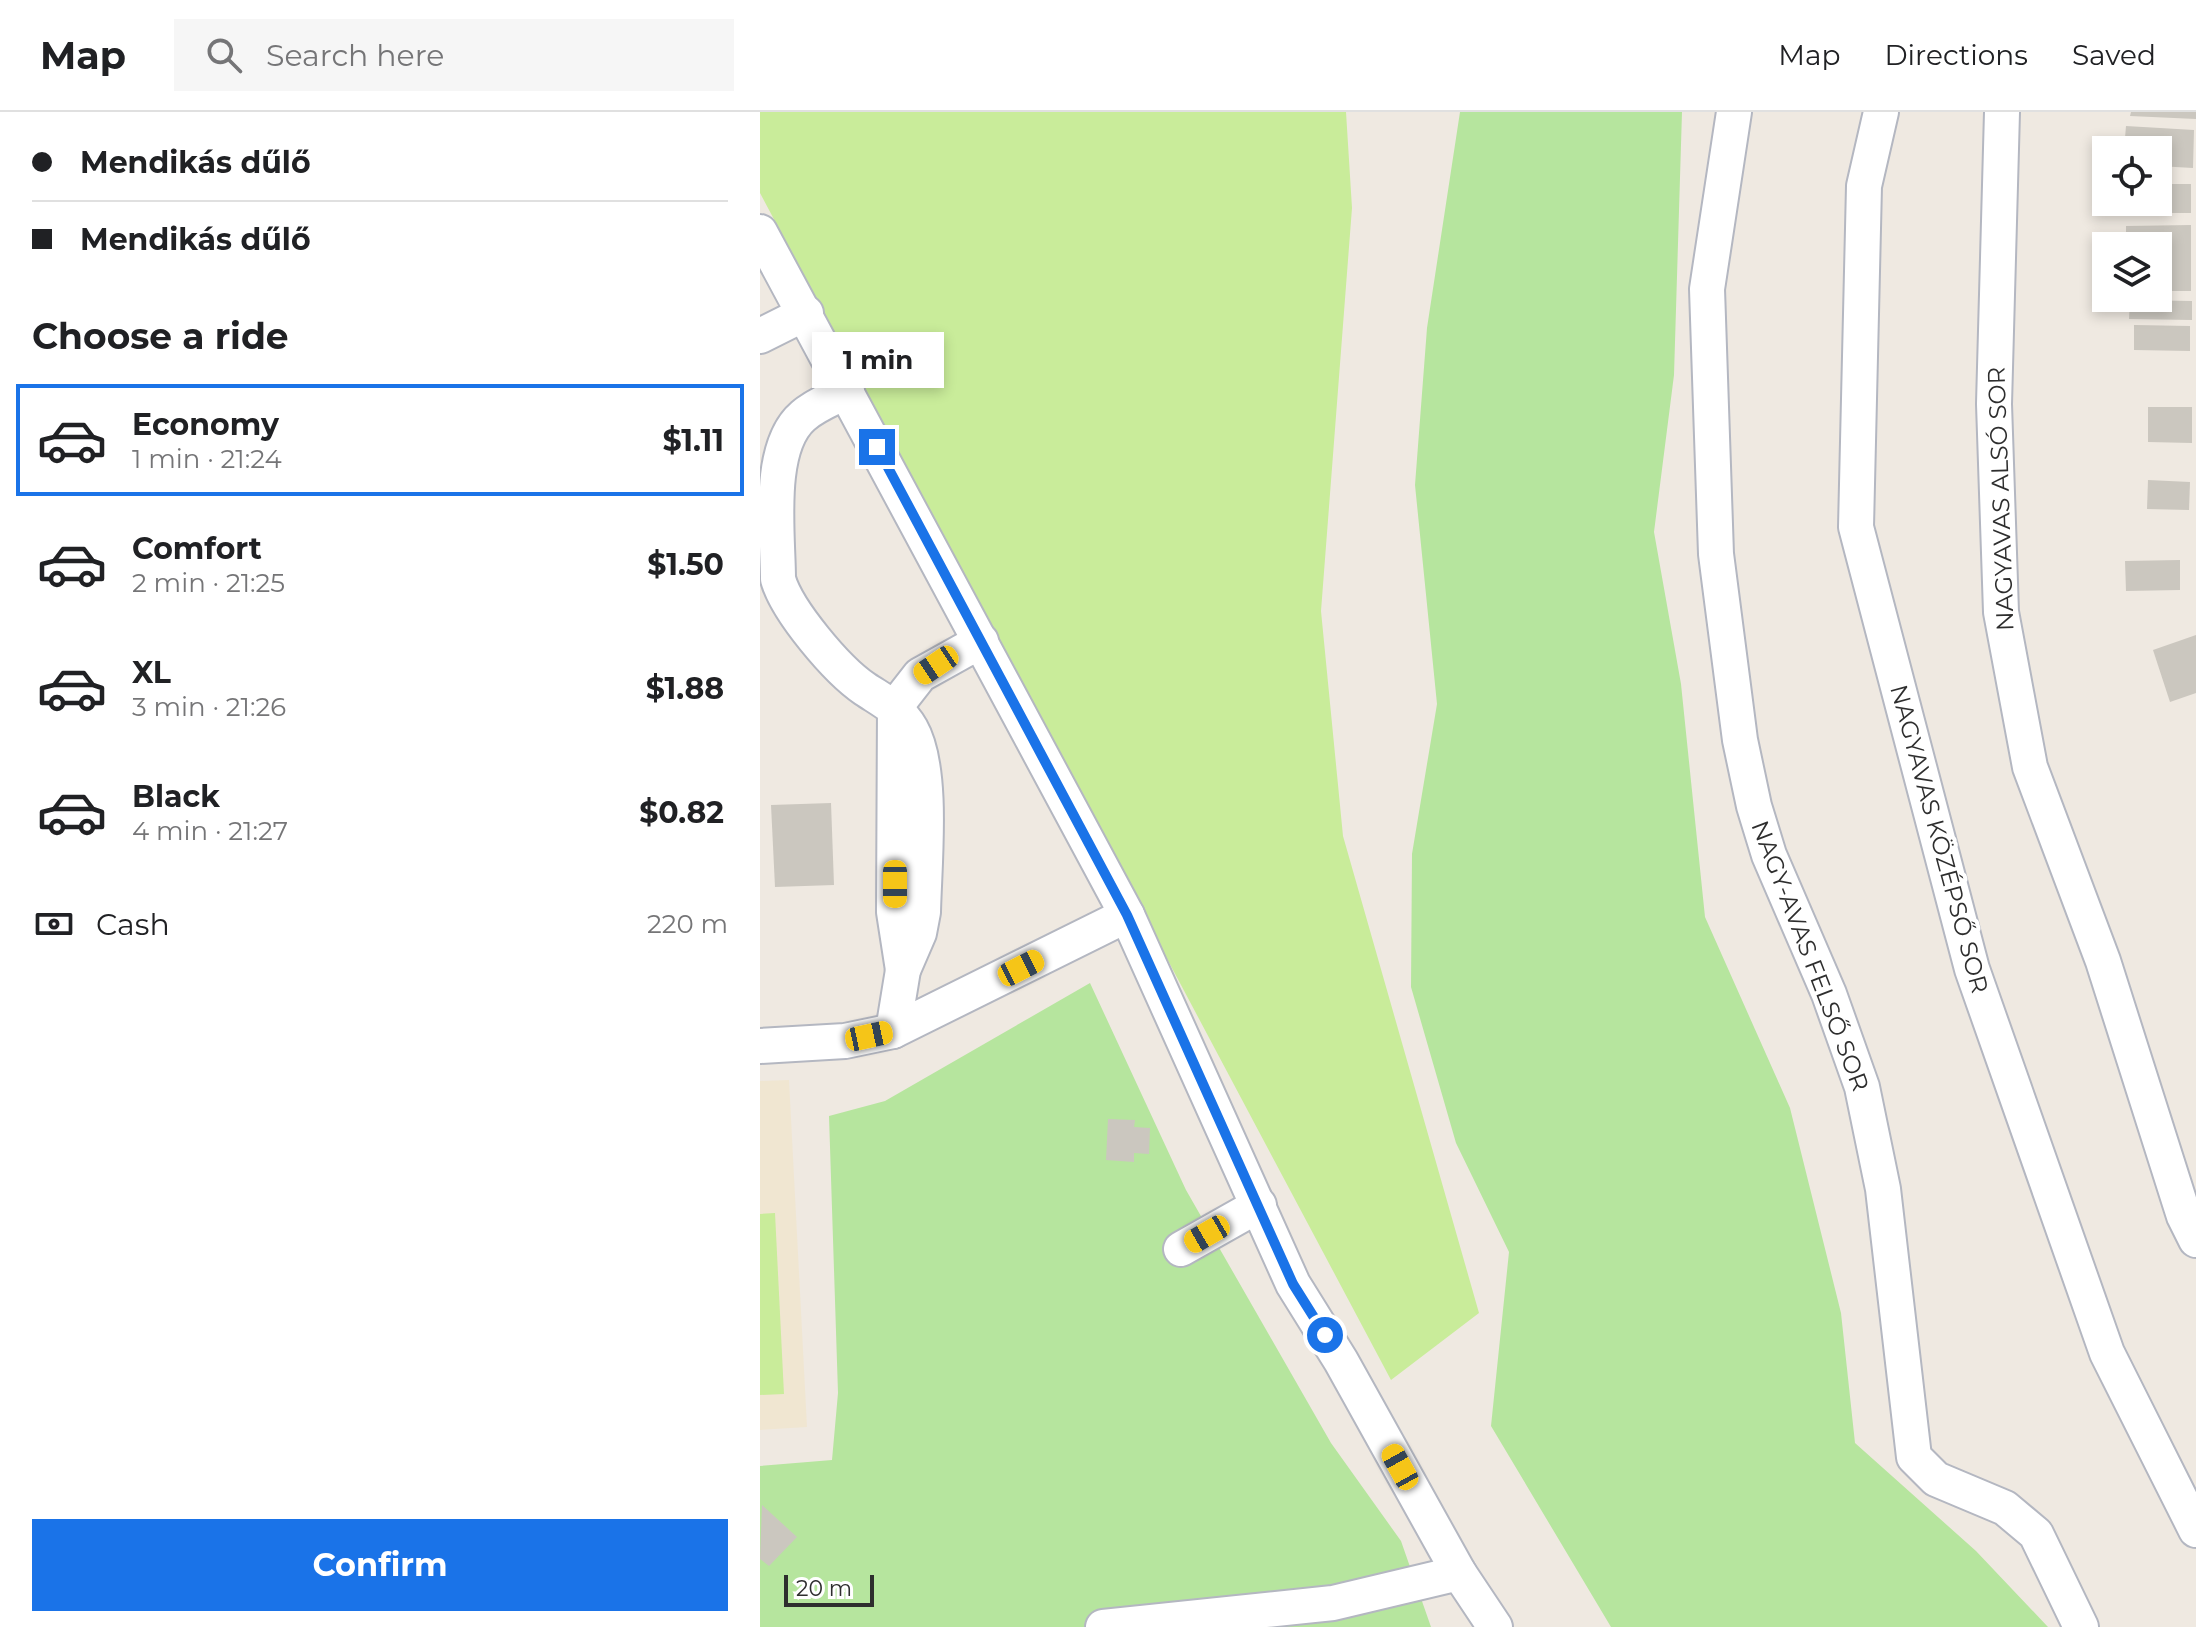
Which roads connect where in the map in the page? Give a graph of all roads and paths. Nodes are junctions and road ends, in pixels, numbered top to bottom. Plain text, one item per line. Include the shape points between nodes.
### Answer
1 (1734, 112) edge
2 (1881, 112) edge
3 (2002, 112) edge
4 (760, 232) edge
5 (806, 313) junction
6 (760, 336) edge
7 (847, 391) junction
8 (981, 641) junction
9 (895, 707) junction
10 (1127, 915) junction
11 (893, 1031) junction
12 (760, 1046) edge
13 (1259, 1205) junction
14 (2196, 1240) edge
15 (1181, 1249) dead end
16 (2196, 1530) edge
17 (1459, 1573) junction
18 (1103, 1627) edge
19 (1495, 1627) edge
20 (2081, 1627) edge

1 - 20 street, NAGY-AVAS FELSŐ SOR via 1707,289 1716,554 1740,740 1754,806 1862,1087 1883,1189 1914,1457 1936,1479 2005,1508 2036,1534
2 - 16 street, NAGYAVAS KÖZÉPSŐ SOR via 1864,186 1856,527 1972,969 2107,1353
3 - 14 street, NAGYAVAS ALSÓ SOR via 1994,404 2001,612 2030,767 2103,961
4 - 5 street
5 - 6 street
5 - 7 street
7 - 8 street
7 - 9 street via 804,415 784,444 778,579 800,621 862,687
8 - 9 street via 920,675
8 - 10 street
9 - 11 street via 920,748 924,776 923,912 903,970
10 - 11 street
10 - 13 street
11 - 12 street via 845,1041
13 - 15 street
13 - 17 street via 1293,1284
17 - 18 street via 1333,1603
17 - 19 street

